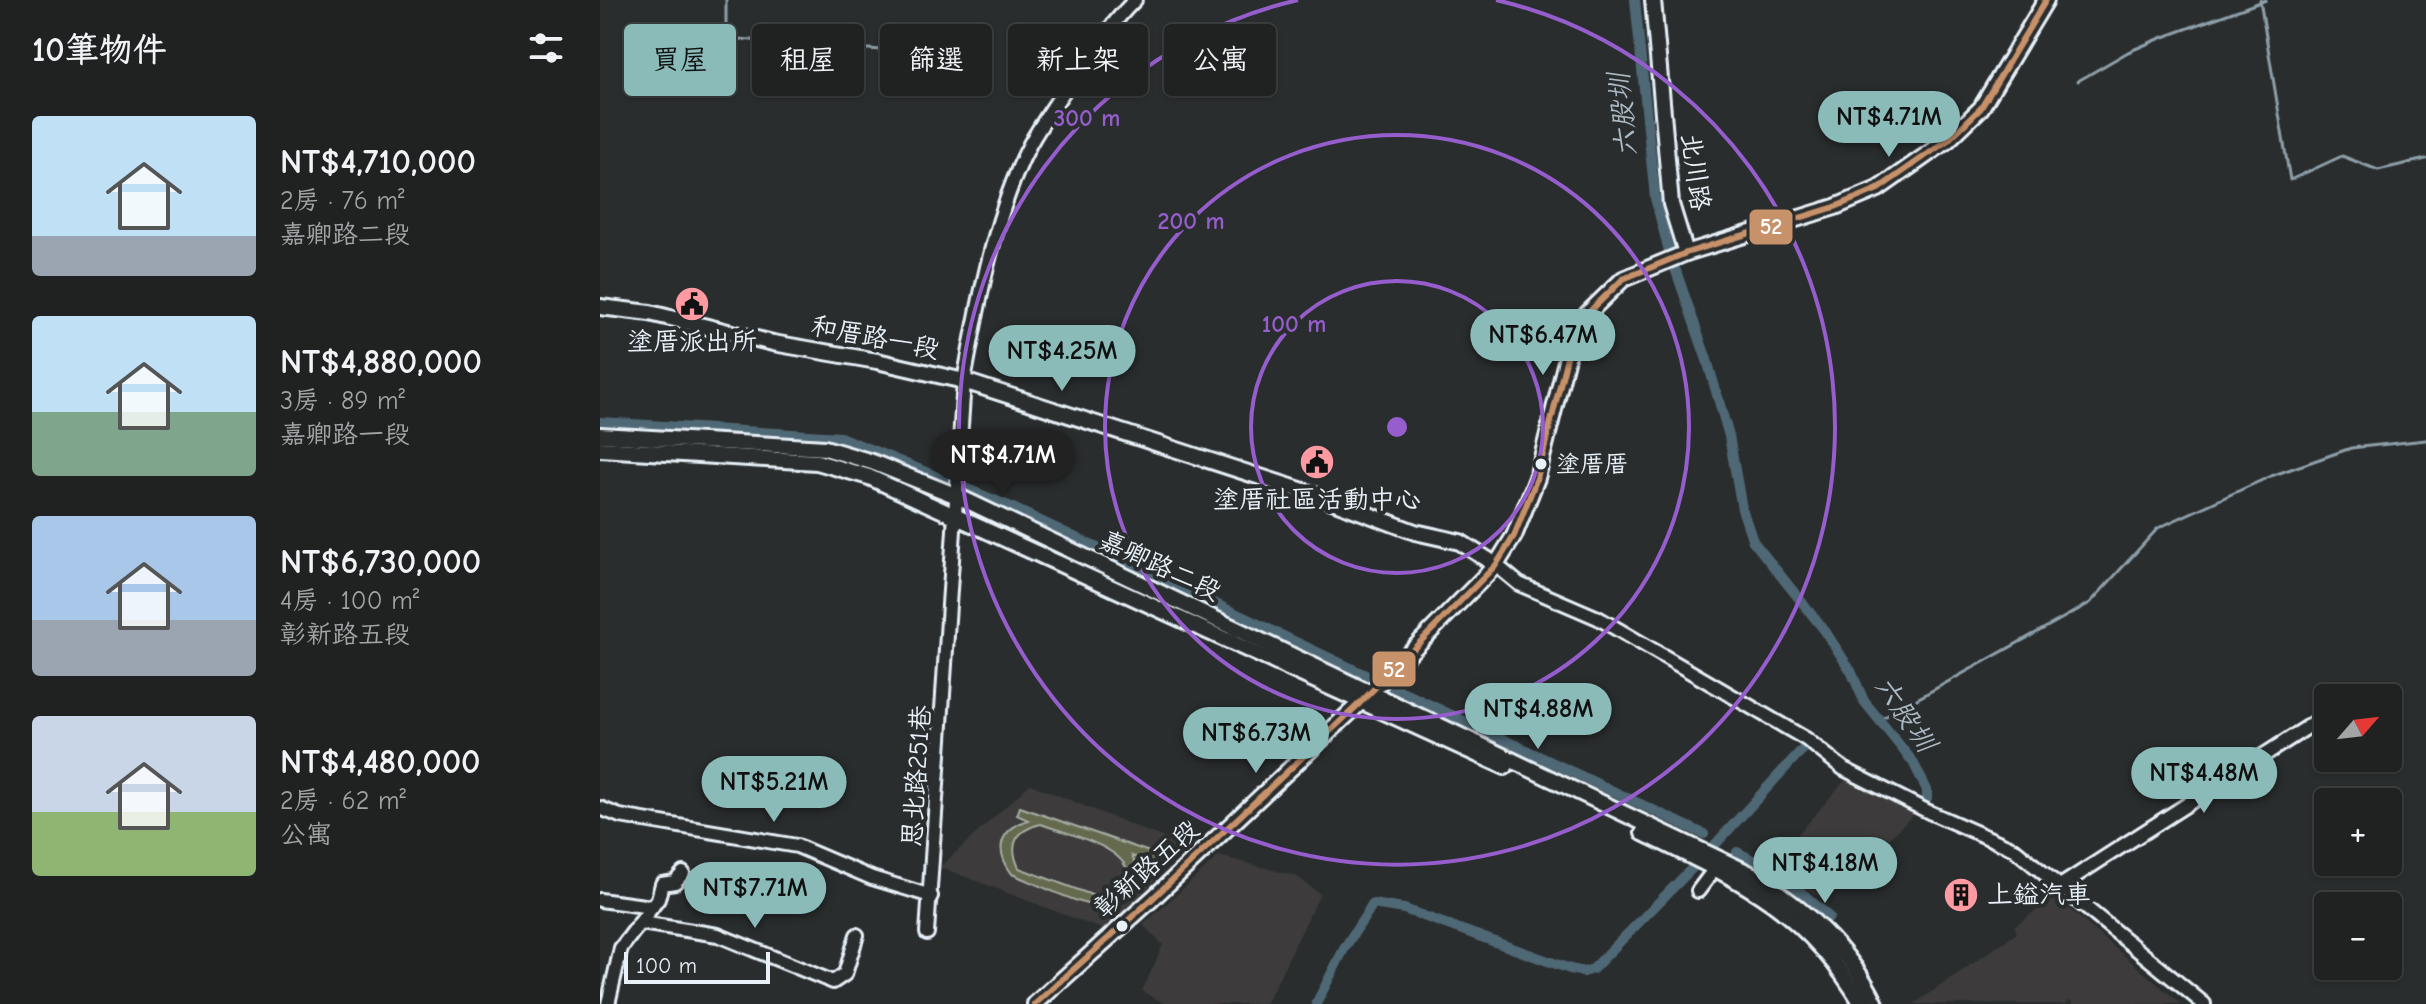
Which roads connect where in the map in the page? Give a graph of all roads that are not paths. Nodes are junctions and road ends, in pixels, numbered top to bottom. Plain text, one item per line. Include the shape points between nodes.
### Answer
1 (1135, 0) edge
2 (1653, 0) edge
3 (2046, 0) edge
4 (1686, 253) junction
5 (600, 307) edge
6 (964, 381) junction
7 (600, 435) edge
8 (600, 449) edge
9 (958, 488) junction
10 (956, 517) junction
11 (1496, 565) junction
12 (1365, 698) junction
13 (2314, 723) edge
14 (600, 808) edge
15 (1718, 863) junction
16 (683, 873) dead end
17 (2060, 886) junction
18 (1698, 891) dead end
19 (931, 896) junction
20 (600, 900) edge
21 (652, 907) junction
22 (641, 923) junction
23 (927, 933) dead end
24 (857, 935) dead end
25 (608, 1004) edge
26 (1035, 1004) edge
27 (1862, 1004) edge
28 (1876, 1004) edge
29 (2204, 1004) edge

1 - 6 street, 思北路251巷 via 1071,81 1030,145 980,294
2 - 4 street, 北川路 via 1671,204
3 - 4 street, 彰新路五段 via 1981,108 1914,164 1878,189 1835,207
4 - 11 street, 彰新路五段 via 1623,279 1586,315 1567,357 1532,492
5 - 6 street, 和厝路一段 via 650,313
6 - 9 street, 思北路251巷
6 - 11 street, 和厝路一段 via 1415,532 1460,542
7 - 9 street, 嘉卿路二段 via 825,448
8 - 10 street, 嘉卿路二段 via 817,462 869,477
9 - 10 street, 思北路251巷
9 - 12 street, 嘉卿路二段
10 - 12 street, 嘉卿路二段
10 - 19 street, 思北路251巷
11 - 12 street, 彰新路五段
11 - 17 street via 1519,584 1598,618 1811,744 1844,769 2014,849
12 - 15 street
12 - 26 street, 彰新路五段
13 - 17 street
14 - 19 street via 620,816 797,846
15 - 18 street
15 - 27 street via 1784,910 1821,945
15 - 28 street via 1786,897 1815,922 1848,958
16 - 21 street via 675,882 662,884
17 - 29 street
19 - 23 street, 思北路251巷
20 - 21 street
21 - 22 street
22 - 24 street via 718,935 833,982 845,974
22 - 25 street via 621,948

